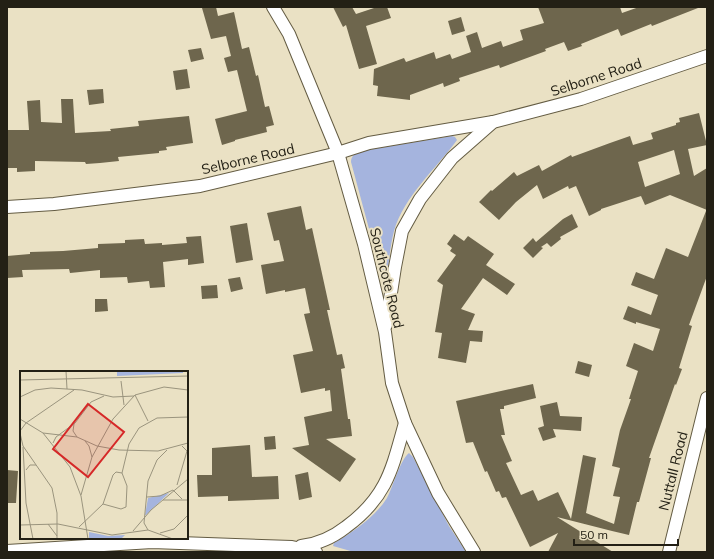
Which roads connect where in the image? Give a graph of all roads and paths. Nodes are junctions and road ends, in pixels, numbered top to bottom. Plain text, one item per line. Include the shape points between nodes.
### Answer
1 (273, 7) edge
2 (707, 56) edge
3 (493, 122) junction
4 (338, 153) junction
5 (7, 207) edge
6 (385, 332) junction
7 (707, 398) edge
8 (405, 423) junction
9 (292, 547) junction
10 (7, 551) edge
11 (316, 552) edge
12 (474, 552) edge
13 (669, 552) edge

1 - 4 street, Southcote Road via 289,34
2 - 3 street, Selborne Road via 581,99
3 - 4 street, Selborne Road via 369,143
3 - 6 street, Selborne Road via 452,158 420,199 402,231
4 - 5 street, Selborne Road via 200,186 54,204
4 - 6 street, Southcote Road via 364,244
6 - 8 street, Southcote Road via 392,383
7 - 13 street, Nuttall Road
8 - 9 street via 393,465 378,496 368,508 353,522 324,541
8 - 12 street, Southcote Road via 438,493
9 - 10 street via 152,542
9 - 11 street

